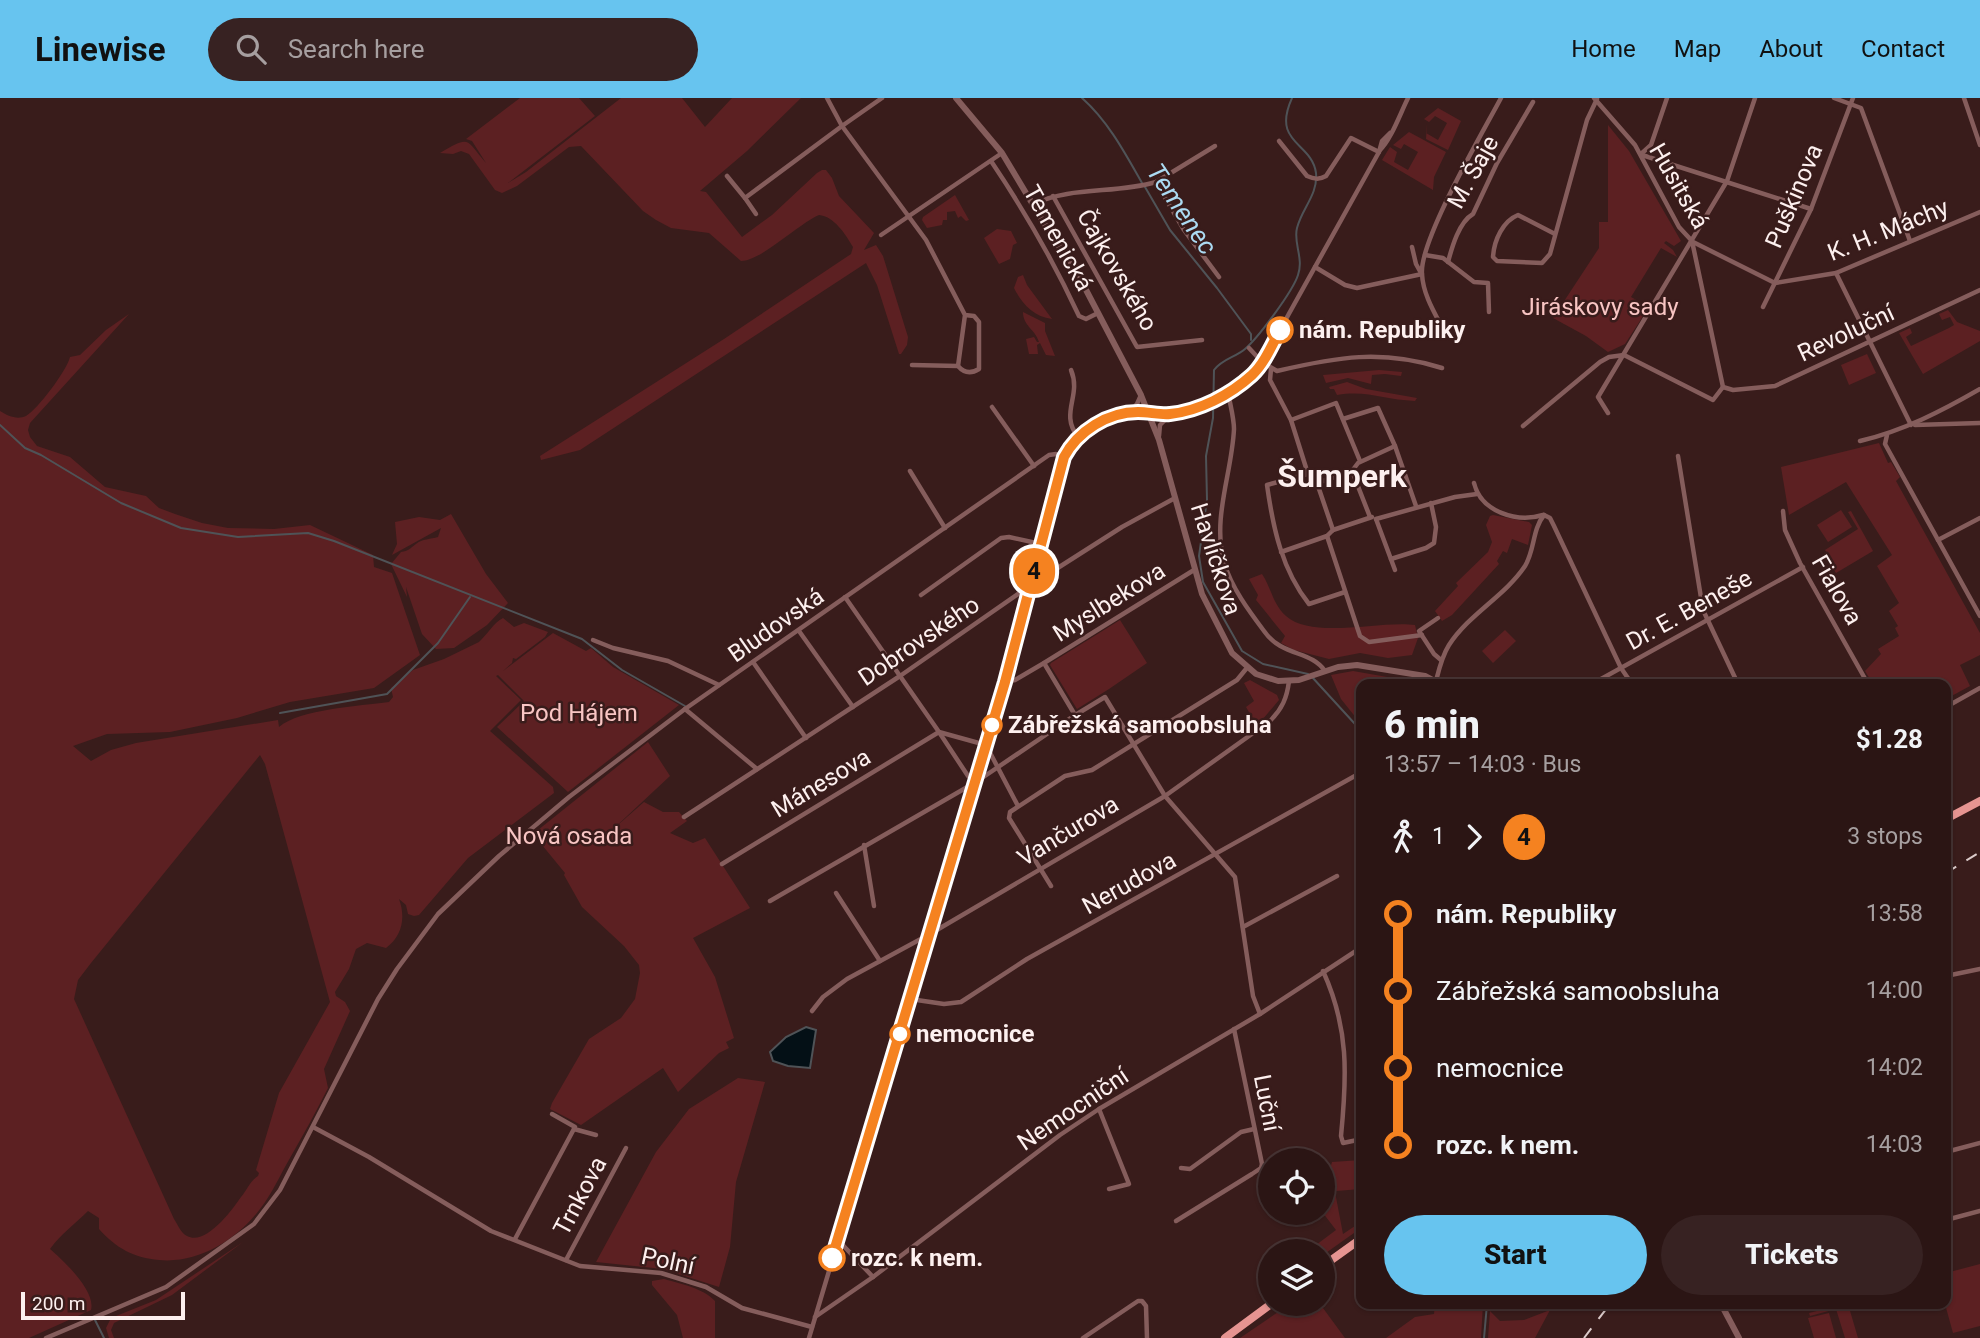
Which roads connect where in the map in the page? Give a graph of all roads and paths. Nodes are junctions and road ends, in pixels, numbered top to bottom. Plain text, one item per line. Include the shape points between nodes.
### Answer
1 (827, 98) edge
2 (882, 98) edge
3 (956, 98) edge
4 (1408, 98) edge
5 (1501, 98) edge
6 (1667, 98) edge
7 (1755, 98) edge
8 (1834, 98) edge
9 (1964, 98) edge
10 (1596, 99) edge
11 (1852, 101) edge
12 (1533, 102) dead end
13 (842, 126) junction
14 (1279, 141) dead end
15 (1980, 143) edge
16 (1215, 146) dead end
17 (1379, 152) junction
18 (1002, 153) junction
19 (1640, 154) junction
20 (991, 161) junction
21 (727, 176) dead end
22 (1727, 181) junction
23 (1156, 182) junction
24 (1053, 196) junction
25 (745, 198) junction
26 (1034, 204) junction
27 (1811, 209) junction
28 (1980, 212) edge
29 (756, 214) dead end
30 (909, 216) junction
31 (1555, 234) junction
32 (881, 235) dead end
33 (1692, 241) junction
34 (1910, 241) junction
35 (1412, 247) dead end
36 (1425, 255) junction
37 (1448, 262) junction
38 (1315, 267) junction
39 (1422, 274) junction
40 (1836, 274) junction
41 (1219, 277) dead end
42 (1775, 283) junction
43 (1980, 290) edge
44 (1763, 307) dead end
45 (1489, 312) dead end
46 (1098, 313) junction
47 (965, 315) junction
48 (1443, 329) dead end
49 (1202, 340) dead end
50 (1870, 341) junction
51 (1249, 348) dead end
52 (1624, 355) junction
53 (1262, 362) junction
54 (912, 365) dead end
55 (958, 366) junction
56 (1442, 368) dead end
57 (1271, 369) junction
58 (1071, 370) dead end
59 (1723, 387) junction
60 (1980, 389) edge
61 (1228, 392) junction
62 (1141, 395) junction
63 (992, 407) dead end
64 (1149, 412) junction
65 (1129, 413) junction
66 (1608, 413) dead end
67 (1172, 414) junction
68 (1343, 419) junction
69 (1291, 420) junction
70 (1980, 423) edge
71 (1911, 425) junction
72 (1523, 426) dead end
73 (1887, 435) junction
74 (1078, 437) junction
75 (1159, 440) junction
76 (1860, 442) dead end
77 (1395, 446) junction
78 (1678, 456) dead end
79 (1064, 457) junction
80 (1360, 461) junction
81 (1034, 466) junction
82 (910, 471) dead end
83 (1352, 471) junction
84 (1308, 474) junction
85 (1317, 483) junction
86 (1474, 483) dead end
87 (1477, 494) junction
88 (1175, 498) junction
89 (1431, 503) junction
90 (1416, 506) junction
91 (1783, 511) dead end
92 (1544, 514) junction
93 (1980, 517) edge
94 (1373, 518) junction
95 (945, 528) junction
96 (1333, 530) junction
97 (1328, 536) junction
98 (1938, 540) junction
99 (1041, 544) junction
100 (1281, 552) junction
101 (1391, 559) junction
102 (1803, 567) junction
103 (1194, 570) junction
104 (1395, 570) dead end
105 (1031, 585) junction
106 (1345, 593) junction
107 (921, 595) dead end
108 (845, 597) junction
109 (1980, 616) edge
110 (1438, 618) dead end
111 (1706, 619) junction
112 (799, 631) junction
113 (1422, 635) junction
114 (593, 640) dead end
115 (1441, 660) junction
116 (753, 662) junction
117 (1044, 663) junction
118 (1621, 668) junction
119 (1247, 669) junction
120 (1325, 671) junction
121 (900, 676) junction
122 (1433, 679) edge
123 (1439, 679) edge
124 (1601, 679) edge
125 (1629, 679) edge
126 (1736, 679) edge
127 (1865, 679) edge
128 (1289, 681) junction
129 (1005, 682) junction
130 (720, 686) junction
131 (1980, 688) edge
132 (1951, 704) edge
133 (853, 707) junction
134 (685, 709) junction
135 (1075, 715) junction
136 (939, 732) junction
137 (806, 738) junction
138 (1134, 744) junction
139 (986, 745) junction
140 (997, 765) junction
141 (757, 769) junction
142 (1356, 775) edge
143 (976, 782) junction
144 (1166, 796) junction
145 (1980, 800) edge
146 (1018, 806) junction
147 (1951, 816) edge
148 (684, 817) dead end
149 (864, 845) junction
150 (1217, 854) junction
151 (722, 864) dead end
152 (1041, 870) junction
153 (1337, 876) dead end
154 (1051, 886) dead end
155 (836, 893) dead end
156 (770, 901) dead end
157 (874, 906) dead end
158 (1243, 927) junction
159 (930, 934) junction
160 (1356, 951) edge
161 (880, 961) junction
162 (1980, 969) edge
163 (1323, 971) junction
164 (1951, 975) edge
165 (911, 999) junction
166 (812, 1011) dead end
167 (1260, 1014) junction
168 (1234, 1029) junction
169 (1099, 1109) junction
170 (552, 1114) dead end
171 (313, 1127) junction
172 (574, 1129) junction
173 (1254, 1129) junction
174 (596, 1135) dead end
175 (1356, 1140) edge
176 (1980, 1143) edge
177 (626, 1148) dead end
178 (1951, 1152) edge
179 (1181, 1168) dead end
180 (1109, 1189) dead end
181 (1980, 1211) edge
182 (1951, 1219) edge
183 (1176, 1221) dead end
184 (514, 1239) junction
185 (838, 1240) junction
186 (1356, 1242) edge
187 (1335, 1257) edge
188 (566, 1260) junction
189 (873, 1277) junction
190 (1724, 1309) edge
191 (1258, 1314) edge
192 (815, 1318) junction
193 (812, 1327) junction
194 (46, 1338) edge
195 (809, 1338) edge
196 (1083, 1338) edge
197 (1147, 1338) edge
198 (1225, 1338) edge
199 (1739, 1338) edge

1 - 13 street
2 - 13 street
3 - 18 street, Temenická
4 - 17 street
5 - 36 street via 1434,226
6 - 19 street via 1651,145
7 - 22 street
8 - 11 street
9 - 15 street
10 - 19 street, Husitská
10 - 31 street
11 - 27 street, Puškinova
11 - 34 street via 1861,108
12 - 37 street, M. Šaje via 1473,214 1467,217
13 - 25 street
13 - 30 street
14 - 17 street via 1312,179 1331,171 1351,138
16 - 23 street
17 - 38 street
18 - 20 street
18 - 26 street, Temenická
19 - 22 street
19 - 33 street, Husitská via 1679,227
20 - 30 street
20 - 46 street, Temenická via 1079,316 1086,319
21 - 25 street
22 - 27 street
22 - 33 street
23 - 24 street
23 - 41 street
24 - 26 street
24 - 49 street, Čajkovského via 1137,347
25 - 29 street
26 - 46 street, Temenická
27 - 42 street, Puškinova
28 - 34 street, K. H. Máchy
30 - 32 street
30 - 47 street
31 - 31 street via 1550,254 1542,263 1493,257 1508,219 1518,215
33 - 42 street
33 - 52 street
33 - 59 street, Husitská
34 - 40 street, K. H. Máchy
35 - 39 street
36 - 37 street
36 - 39 street
37 - 45 street via 1474,282 1488,283
38 - 39 street via 1357,288
38 - 53 street
39 - 48 street
40 - 42 street, K. H. Máchy
40 - 50 street
42 - 44 street, Puškinova
43 - 50 street, Revoluční
46 - 62 street, Temenická
47 - 55 street
47 - 55 street via 979,322 979,369 970,372
50 - 59 street, Revoluční via 1775,386
50 - 71 street
51 - 53 street
52 - 59 street via 1713,400
52 - 66 street via 1598,397
52 - 72 street via 1600,362
53 - 57 street
53 - 61 street
54 - 55 street
56 - 57 street via 1415,359 1367,355
57 - 69 street via 1270,380
58 - 74 street via 1074,384 1069,421
60 - 71 street
61 - 67 street
61 - 120 street via 1234,427 1222,514 1221,546 1227,571 1273,642 1316,660
62 - 64 street, Temenická
62 - 65 street
63 - 81 street
64 - 65 street
64 - 67 street
64 - 75 street, Havlíčkova
65 - 74 street via 1101,422
67 - 75 street via 1160,425
68 - 69 street via 1336,403
68 - 77 street via 1378,408
68 - 80 street
69 - 84 street
70 - 71 street
71 - 73 street
73 - 76 street
73 - 98 street via 1885,443
74 - 79 street
75 - 88 street, Havlíčkova
77 - 80 street
77 - 90 street
78 - 111 street
79 - 81 street, Bludovská via 1051,454
79 - 99 street
80 - 83 street
81 - 95 street, Bludovská
82 - 95 street
83 - 85 street
83 - 94 street
84 - 85 street
84 - 100 street via 1267,485
85 - 96 street
86 - 87 street
87 - 89 street
87 - 92 street via 1500,514 1533,518
88 - 103 street, Havlíčkova
88 - 105 street, Dobrovského
89 - 90 street
89 - 101 street via 1434,543
90 - 94 street
91 - 102 street, Fialova via 1784,530
92 - 115 street via 1536,526 1527,563 1450,643
92 - 118 street via 1550,518
93 - 98 street
94 - 96 street
94 - 101 street
95 - 108 street, Bludovská
96 - 97 street
97 - 100 street
97 - 106 street
98 - 109 street
99 - 105 street
99 - 107 street via 1001,538
100 - 106 street via 1297,589 1310,604
101 - 104 street
102 - 111 street, Dr. E. Beneše
102 - 127 street, Fialova
103 - 117 street, Myslbekova
103 - 119 street, Havlíčkova via 1226,645
105 - 121 street, Dobrovského
105 - 129 street
106 - 113 street via 1360,636 1369,642
108 - 112 street, Bludovská
108 - 121 street
110 - 113 street via 1419,631
111 - 118 street, Dr. E. Beneše
111 - 126 street
112 - 116 street, Bludovská
112 - 133 street
113 - 115 street
114 - 130 street via 668,661
115 - 123 street
116 - 130 street, Bludovská
116 - 137 street
117 - 129 street, Myslbekova
117 - 135 street
118 - 124 street, Dr. E. Beneše
118 - 125 street
119 - 128 street
119 - 138 street via 1237,680
120 - 122 street via 1357,665
120 - 128 street
121 - 133 street, Dobrovského
121 - 136 street
128 - 144 street, Vančurova via 1281,709 1270,721
129 - 139 street
130 - 134 street, Bludovská
131 - 132 street
133 - 137 street, Dobrovského
134 - 141 street
134 - 171 street, Bludovská via 499,856 438,914 378,999
135 - 138 street via 1105,697
135 - 140 street
136 - 139 street
136 - 143 street
136 - 151 street, Mánesova
137 - 141 street, Dobrovského
138 - 144 street
138 - 146 street via 1092,771 1065,776
139 - 140 street
139 - 143 street
140 - 143 street
140 - 146 street
141 - 148 street, Dobrovského
142 - 150 street, Nerudova
143 - 149 street
143 - 159 street
144 - 150 street
144 - 152 street, Vančurova
145 - 147 main road
146 - 152 street via 1009,818
149 - 156 street
149 - 157 street
150 - 158 street via 1235,877
150 - 165 street, Nerudova via 1027,959 961,1002
152 - 154 street
152 - 159 street, Vančurova
153 - 158 street
155 - 161 street
158 - 167 street
159 - 161 street, Vančurova
159 - 165 street
160 - 163 street, Nemocniční
161 - 166 street, Vančurova via 847,979
162 - 164 street
163 - 167 street, Nemocniční
163 - 175 street via 1342,1029 1347,1064 1341,1136 1343,1143
165 - 185 street
167 - 168 street, Nemocniční
168 - 169 street, Nemocniční
168 - 173 street, Luční
169 - 180 street via 1129,1184
169 - 189 street, Nemocniční
170 - 172 street
171 - 184 street, Polní via 481,1227
171 - 194 street, Bludovská via 271,1204 237,1239 153,1294
172 - 174 street
172 - 184 street
173 - 179 street via 1241,1132 1190,1169
173 - 183 street, Luční via 1261,1168
176 - 178 street
177 - 188 street, Trnkova
181 - 182 street
184 - 188 street, Polní
185 - 189 street
185 - 192 street
186 - 187 main road
188 - 193 street, Polní via 580,1266 661,1273 706,1287 742,1308
189 - 192 street, Nemocniční
190 - 199 street
191 - 198 main road
192 - 193 street
193 - 195 street
196 - 197 street via 1138,1301 1146,1306

